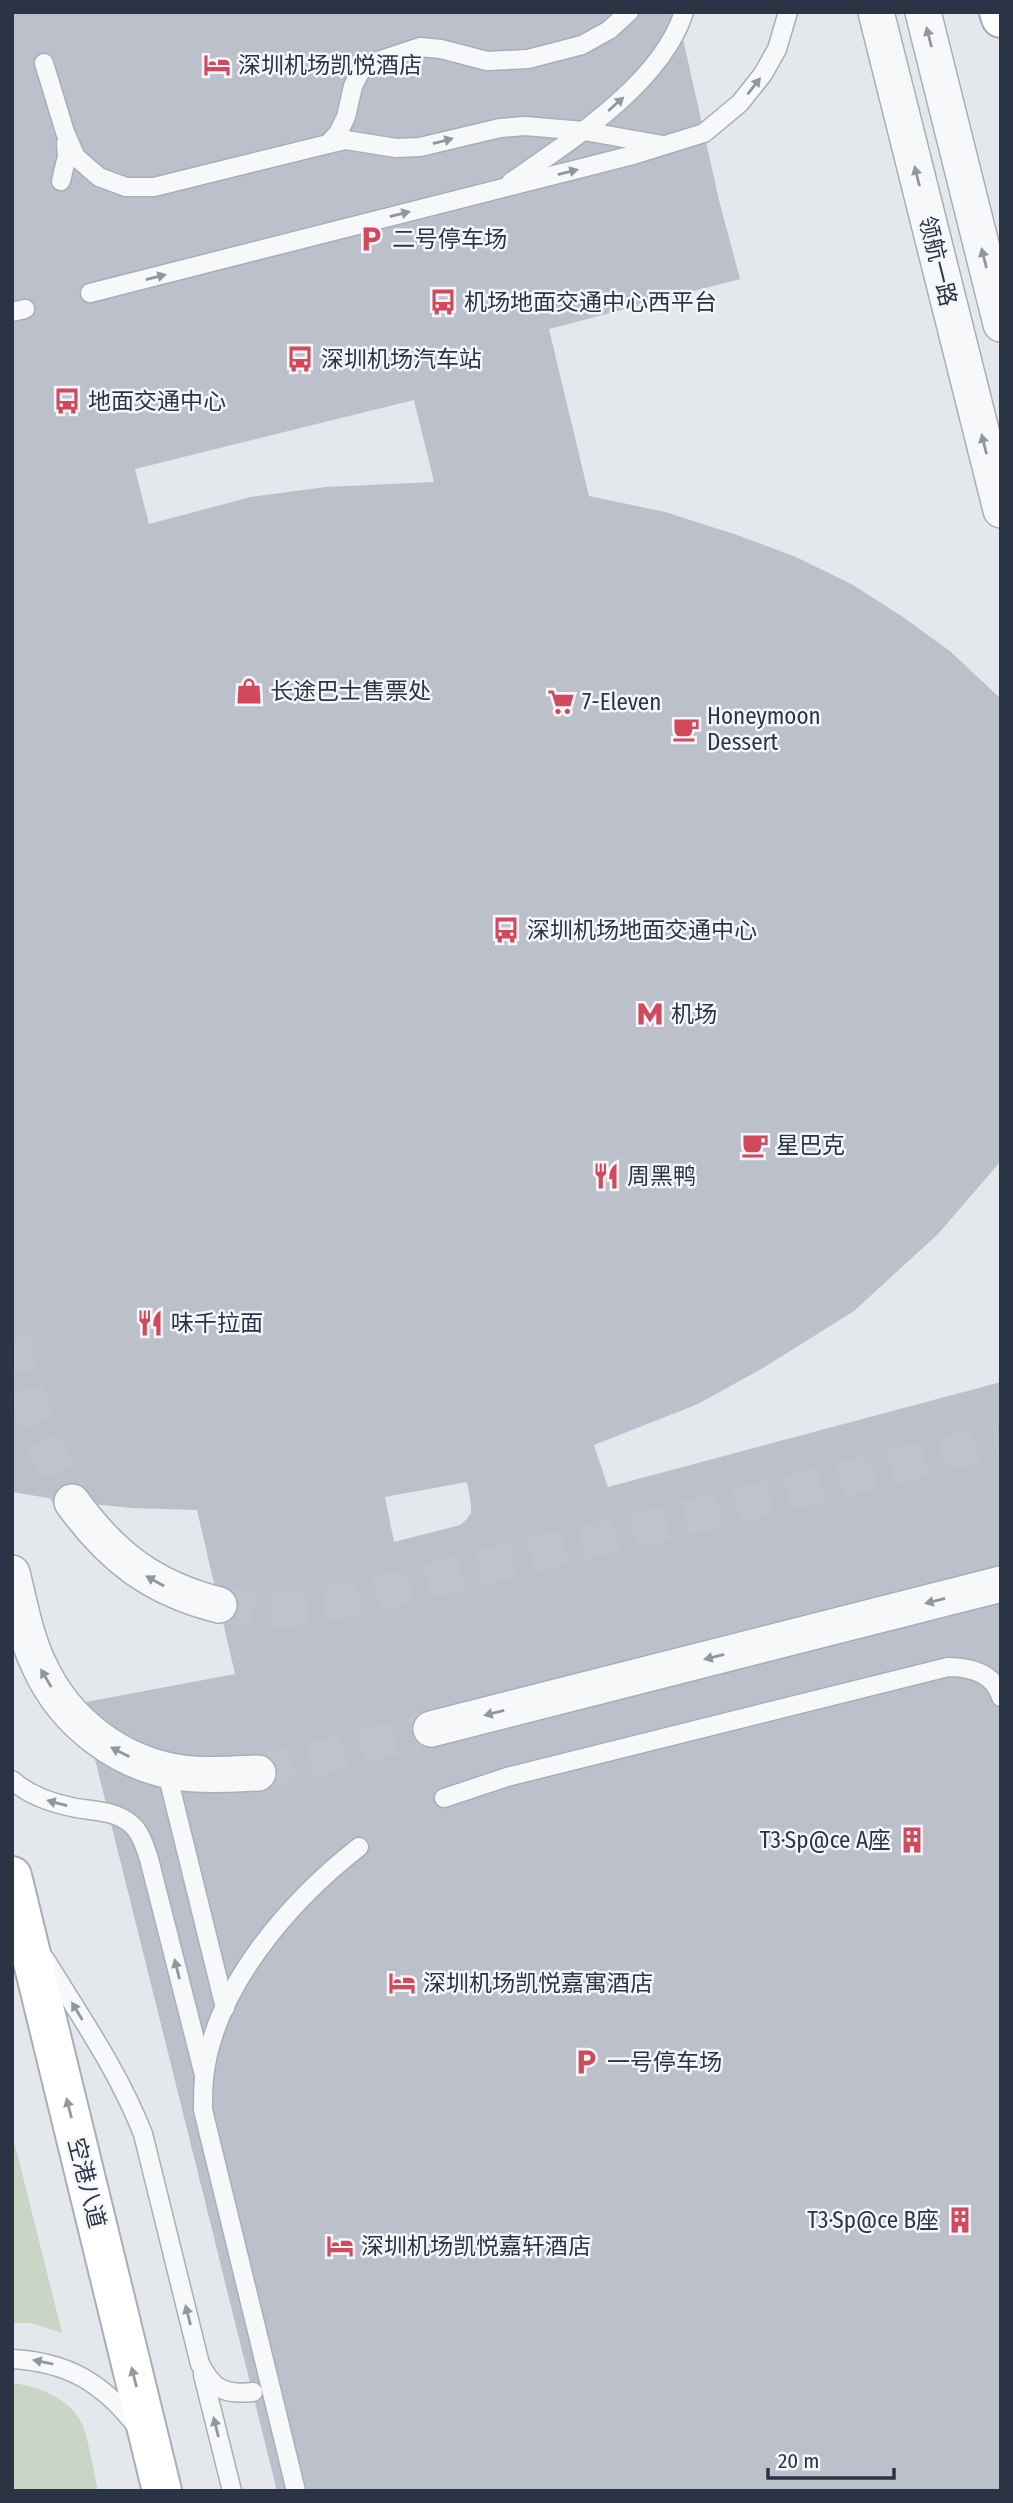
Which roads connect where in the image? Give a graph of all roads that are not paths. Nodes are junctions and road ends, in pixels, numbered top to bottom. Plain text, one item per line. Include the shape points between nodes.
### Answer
1 (629, 12) edge
2 (788, 12) edge
3 (876, 12) edge
4 (923, 12) edge
5 (999, 12) edge
6 (1001, 18) edge
7 (682, 19) edge
8 (44, 63) dead end
9 (584, 131) junction
10 (65, 132) junction
11 (328, 144) junction
12 (668, 146) junction
13 (61, 181) dead end
14 (502, 188) junction
15 (90, 293) dead end
16 (1001, 324) edge
17 (1001, 510) edge
18 (72, 1502) tunnel mouth
19 (12, 1573) edge
20 (1001, 1584) edge
21 (219, 1605) tunnel mouth
22 (1001, 1697) edge
23 (431, 1729) tunnel mouth
24 (166, 1769) junction
25 (258, 1773) tunnel mouth
26 (12, 1780) edge
27 (444, 1798) dead end
28 (359, 1847) dead end
29 (12, 1876) edge
30 (25, 1926) junction
31 (226, 2008) junction
32 (204, 2077) junction
33 (12, 2359) edge
34 (200, 2364) junction
35 (253, 2392) dead end
36 (151, 2447) junction
37 (162, 2491) edge
38 (232, 2491) edge
39 (296, 2491) edge

1 - 11 lane via 582,45 528,60 487,61 420,47 372,63 360,72 338,133
12 -> 2 lane via 704,133 740,103 763,74
17 -> 3 street, 领航一路
16 -> 4 street
5 - 6 street
9 -> 7 lane via 654,64
8 - 10 lane
11 -> 9 lane via 346,141 420,147 525,126
9 - 12 lane
9 - 14 lane
10 - 11 lane via 76,157 99,177 126,187 154,187
10 - 13 lane via 67,156
14 -> 12 lane
15 -> 14 lane
21 -> 18 street via 178,1593 135,1570 93,1531
24 -> 19 street via 108,1746 67,1710 38,1665
20 -> 23 street
22 - 27 lane via 986,1676 968,1667 948,1667 506,1777
24 - 25 street via 208,1775
24 - 31 lane
32 -> 26 lane via 149,1858 137,1830 115,1815 37,1797
28 - 31 lane via 328,1871 279,1923 248,1966
29 - 30 street, 空港八道
34 -> 30 lane via 143,2134 131,2103
36 -> 30 street, 空港八道
31 - 32 lane
32 - 39 lane via 203,2110
36 -> 33 lane via 107,2393 86,2378 36,2360
34 - 35 lane via 216,2387
38 -> 34 lane
36 - 37 street, 空港八道

